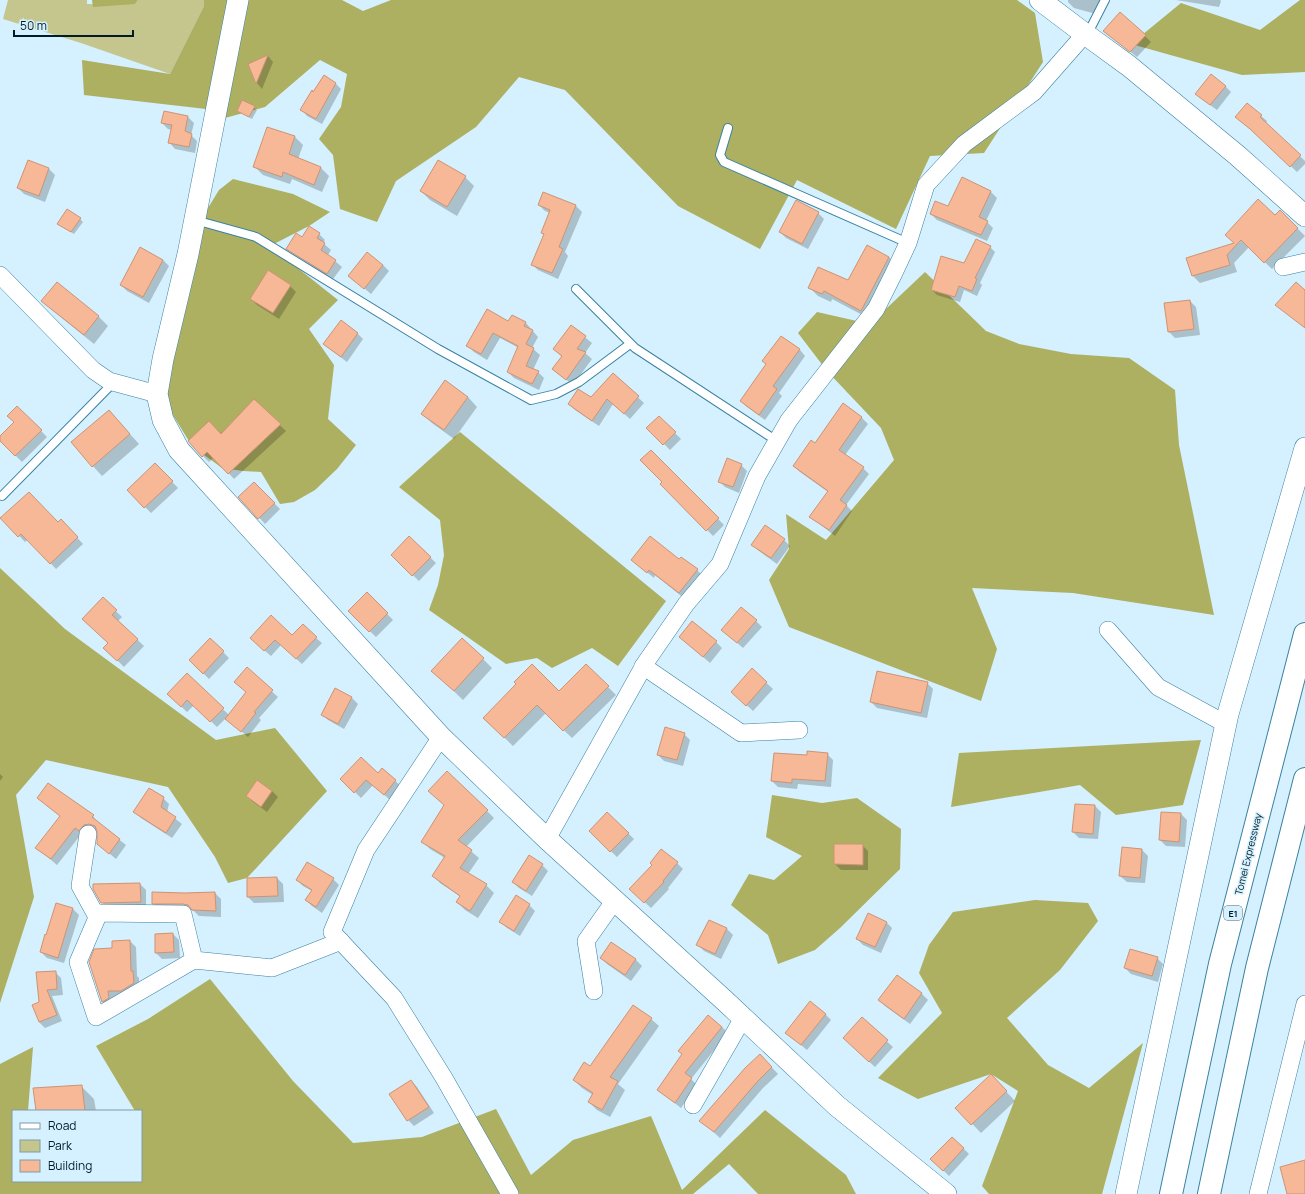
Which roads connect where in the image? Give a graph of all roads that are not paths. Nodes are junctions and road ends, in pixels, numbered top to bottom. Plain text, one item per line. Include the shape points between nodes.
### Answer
1 (238, 0) edge
2 (1040, 0) edge
3 (1105, 0) edge
4 (1086, 35) junction
5 (728, 128) dead end
6 (1305, 216) edge
7 (195, 220) junction
8 (908, 242) junction
9 (1305, 262) edge
10 (1283, 267) dead end
11 (0, 275) edge
12 (576, 288) dead end
13 (630, 344) junction
14 (114, 382) junction
15 (157, 394) junction
16 (777, 442) junction
17 (1305, 448) edge
18 (2, 496) dead end
19 (1108, 630) dead end
20 (1305, 634) edge
21 (643, 666) junction
22 (1226, 724) junction
23 (799, 730) dead end
24 (441, 737) junction
25 (1305, 778) edge
26 (88, 834) dead end
27 (547, 839) junction
28 (615, 900) junction
29 (97, 918) junction
30 (340, 941) junction
31 (194, 960) junction
32 (594, 991) dead end
33 (1305, 1004) edge
34 (743, 1018) junction
35 (692, 1104) dead end
36 (510, 1194) edge
37 (946, 1194) edge
38 (1126, 1194) edge
39 (1171, 1194) edge
40 (1209, 1194) edge
41 (1258, 1194) edge

1 - 7 street
2 - 4 street
3 - 4 lane
4 - 6 street via 1130,66
4 - 8 street via 1034,92 964,144 926,185
5 - 8 lane via 720,155 724,162
7 - 13 lane via 256,237 438,349 531,400 556,394 579,382
7 - 15 street
8 - 16 street via 876,309 789,420
9 - 10 street
11 - 14 street via 93,370
12 - 13 lane
13 - 16 lane
14 - 15 street
14 - 18 lane
15 - 24 street via 163,420 179,450
16 - 21 street via 757,476 720,564 686,604
17 - 22 street
19 - 22 street via 1158,687
20 - 39 highway, Tomei Expressway / E1 via 1220,964
21 - 23 street via 741,733
21 - 27 street
22 - 38 street
24 - 27 street
24 - 30 street via 366,850 332,932
25 - 40 highway via 1257,968
26 - 29 street via 80,886
27 - 28 street
28 - 32 street via 586,942
28 - 34 street
29 - 31 street via 99,913 183,914
29 - 31 street via 78,962 96,1017
30 - 31 street via 272,968
30 - 36 street via 394,998 444,1078
33 - 41 street
34 - 35 street
34 - 37 street via 837,1106

